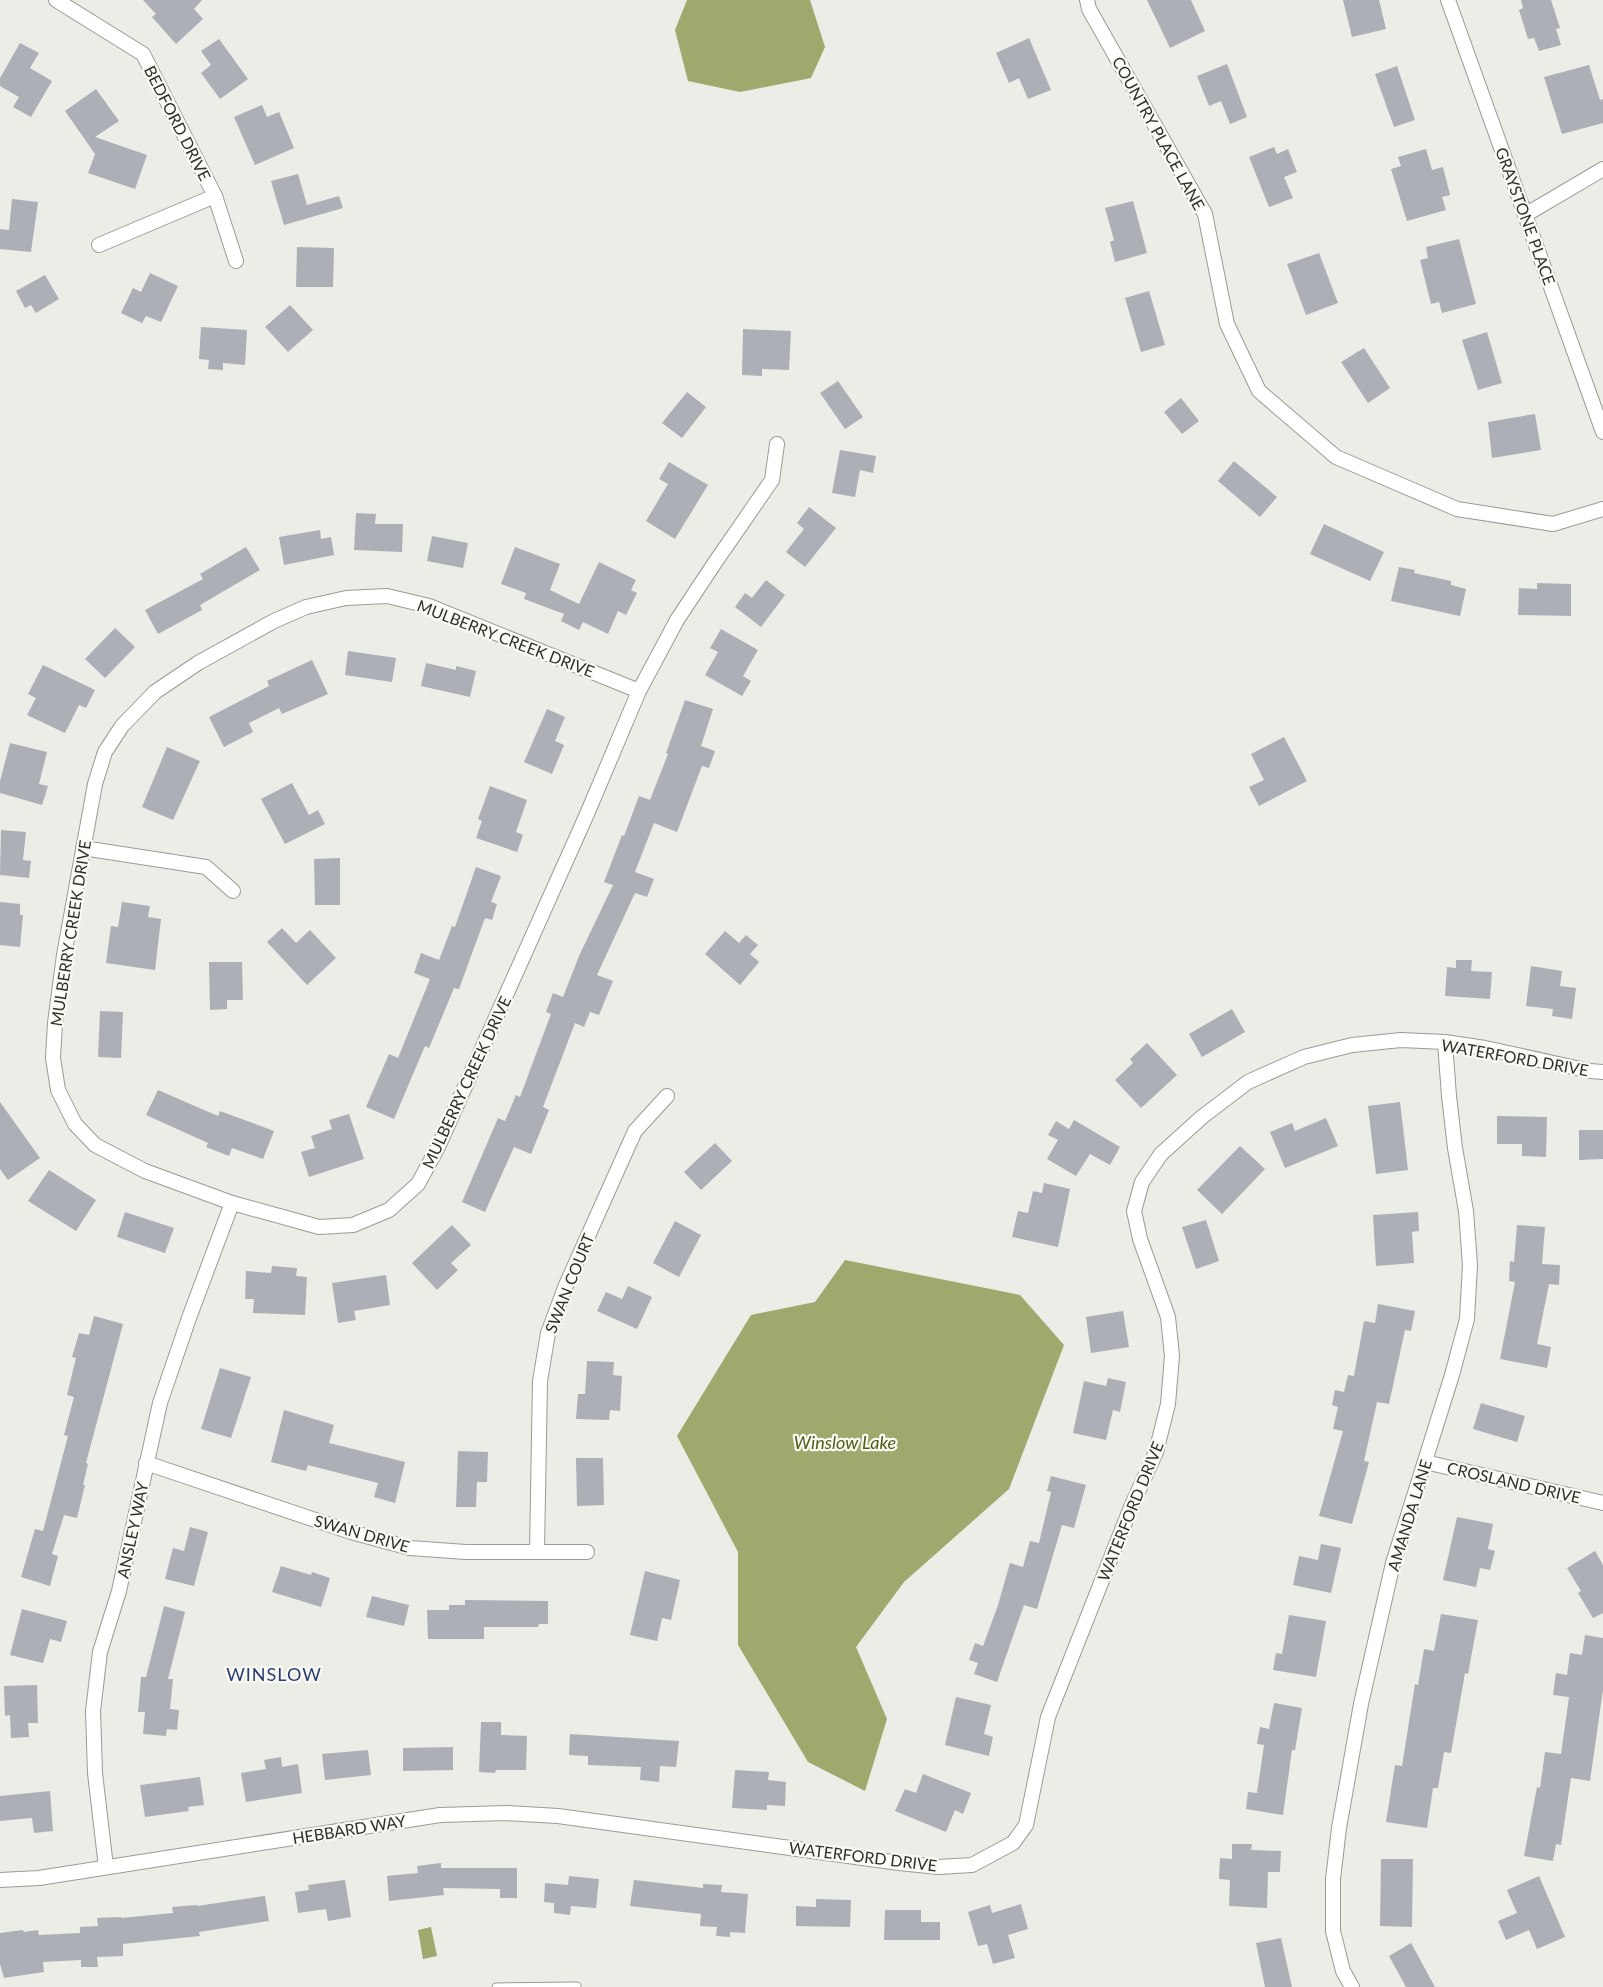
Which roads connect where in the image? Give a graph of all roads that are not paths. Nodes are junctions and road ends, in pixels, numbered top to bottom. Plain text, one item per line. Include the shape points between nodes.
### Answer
1 (56, 0) edge
2 (1087, 0) edge
3 (1448, 0) edge
4 (1603, 169) edge
5 (216, 196) junction
6 (1525, 215) junction
7 (99, 245) dead end
8 (236, 261) dead end
9 (1603, 432) edge
10 (777, 444) dead end
11 (1603, 509) edge
12 (639, 691) junction
13 (83, 848) junction
14 (233, 891) dead end
15 (1445, 1042) junction
16 (1603, 1072) edge
17 (667, 1096) dead end
18 (232, 1204) junction
19 (1425, 1462) junction
20 (146, 1463) junction
21 (1603, 1503) edge
22 (537, 1551) junction
23 (587, 1552) dead end
24 (700, 1836) joint
25 (106, 1867) junction
26 (0, 1880) edge
27 (577, 1986) dead end
28 (496, 1987) edge
29 (1352, 1987) edge

1 - 5 street, BEDFORD DRIVE via 143,54
2 - 11 street, COUNTRY PLACE LANE via 1205,214 1227,324 1259,391 1336,457 1456,509 1553,524
3 - 6 street, GRAYSTONE PLACE
4 - 6 street
5 - 7 street
5 - 8 street, BEDFORD DRIVE
6 - 9 street, GRAYSTONE PLACE
10 - 12 street, MULBERRY CREEK DRIVE via 772,480 677,620
12 - 13 street, MULBERRY CREEK DRIVE via 429,606 387,596 346,598 306,607 274,621 198,664 155,692 122,726 105,752 94,784
12 - 18 street, MULBERRY CREEK DRIVE via 438,1147 418,1184 390,1210 353,1225 319,1227
13 - 14 street via 206,867
13 - 18 street, MULBERRY CREEK DRIVE via 55,1023 53,1058 58,1090 75,1124 96,1145 145,1171
15 - 16 street, WATERFORD DRIVE
15 - 19 street, AMANDA LANE via 1448,1096 1466,1211 1470,1265 1467,1319
15 - 24 street, WATERFORD DRIVE via 1401,1040 1352,1045 1304,1057 1248,1082 1202,1116 1161,1154 1142,1182 1134,1211 1140,1239 1168,1317 1172,1356 1168,1404 1156,1452 1048,1717 1026,1825 1013,1843 972,1865 938,1867
17 - 22 street, SWAN COURT via 635,1131 548,1333 540,1381
18 - 20 street, ANSLEY WAY via 167,1384
19 - 21 street, CROSLAND DRIVE
19 - 29 street, AMANDA LANE via 1393,1563 1339,1828 1333,1879 1333,1931 1343,1971
20 - 22 street, SWAN DRIVE via 351,1532 410,1548 466,1552
20 - 25 street, ANSLEY WAY via 119,1591 100,1652 93,1711
22 - 23 street, SWAN DRIVE
24 - 25 street, HEBBARD WAY via 558,1816 506,1813 440,1815
25 - 26 street, HEBBARD WAY via 39,1878
27 - 28 lane

